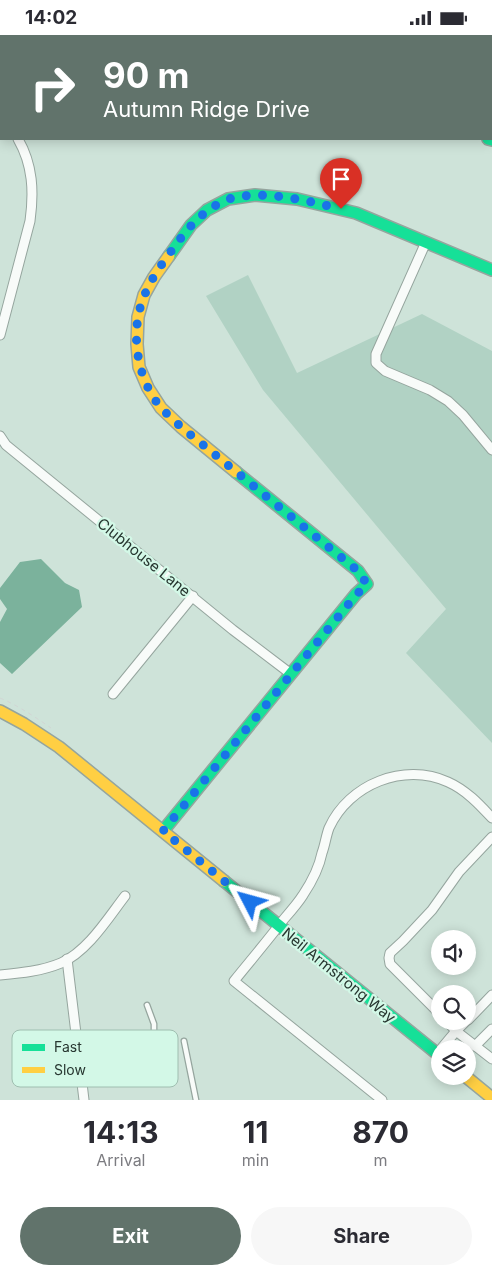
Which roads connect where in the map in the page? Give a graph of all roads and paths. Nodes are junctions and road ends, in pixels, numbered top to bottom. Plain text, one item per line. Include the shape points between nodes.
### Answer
1 (18, 140) edge
2 (426, 242) junction
3 (492, 270) edge
4 (0, 335) edge
5 (0, 436) edge
6 (492, 450) edge
7 (193, 596) junction
8 (291, 674) junction
9 (113, 694) dead end
10 (0, 711) edge
11 (492, 818) edge
12 (163, 831) junction
13 (492, 837) edge
14 (125, 895) dead end
15 (279, 926) junction
16 (68, 959) junction
17 (0, 975) edge
18 (492, 995) edge
19 (147, 1005) dead end
20 (431, 1005) edge
21 (476, 1011) edge
22 (492, 1029) edge
23 (76, 1030) edge
24 (154, 1030) edge
25 (456, 1031) joint
26 (449, 1040) edge
27 (467, 1040) edge
28 (184, 1041) dead end
29 (431, 1045) edge
30 (476, 1045) edge
31 (476, 1047) edge
32 (492, 1059) edge
33 (476, 1085) edge
34 (83, 1087) edge
35 (492, 1098) edge
36 (84, 1100) edge
37 (196, 1100) edge
38 (382, 1100) edge

1 - 4 street via 30,169 32,205
2 - 3 street
2 - 6 street via 376,354 376,363 385,371 448,401
2 - 8 street via 356,213 297,199 255,195 228,199 207,210 191,225 144,295 138,317 139,367 161,408 358,571 367,584
5 - 7 street, Clubhouse Lane via 6,445
7 - 8 street, Clubhouse Lane
7 - 9 street
8 - 12 street
10 - 12 street, Neil Armstrong Way via 58,747
11 - 15 street via 471,796 449,782 425,775 398,776 368,786 348,800 330,827 311,881
12 - 15 street, Neil Armstrong Way
13 - 20 street via 432,910 390,953 390,964
14 - 16 street via 90,940
15 - 29 street, Neil Armstrong Way
15 - 38 street via 234,981
16 - 17 street via 33,971
16 - 23 street
18 - 21 street
19 - 24 lane
22 - 30 street
25 - 26 street
25 - 27 street
28 - 37 lane
31 - 32 street
33 - 35 street
34 - 36 street

